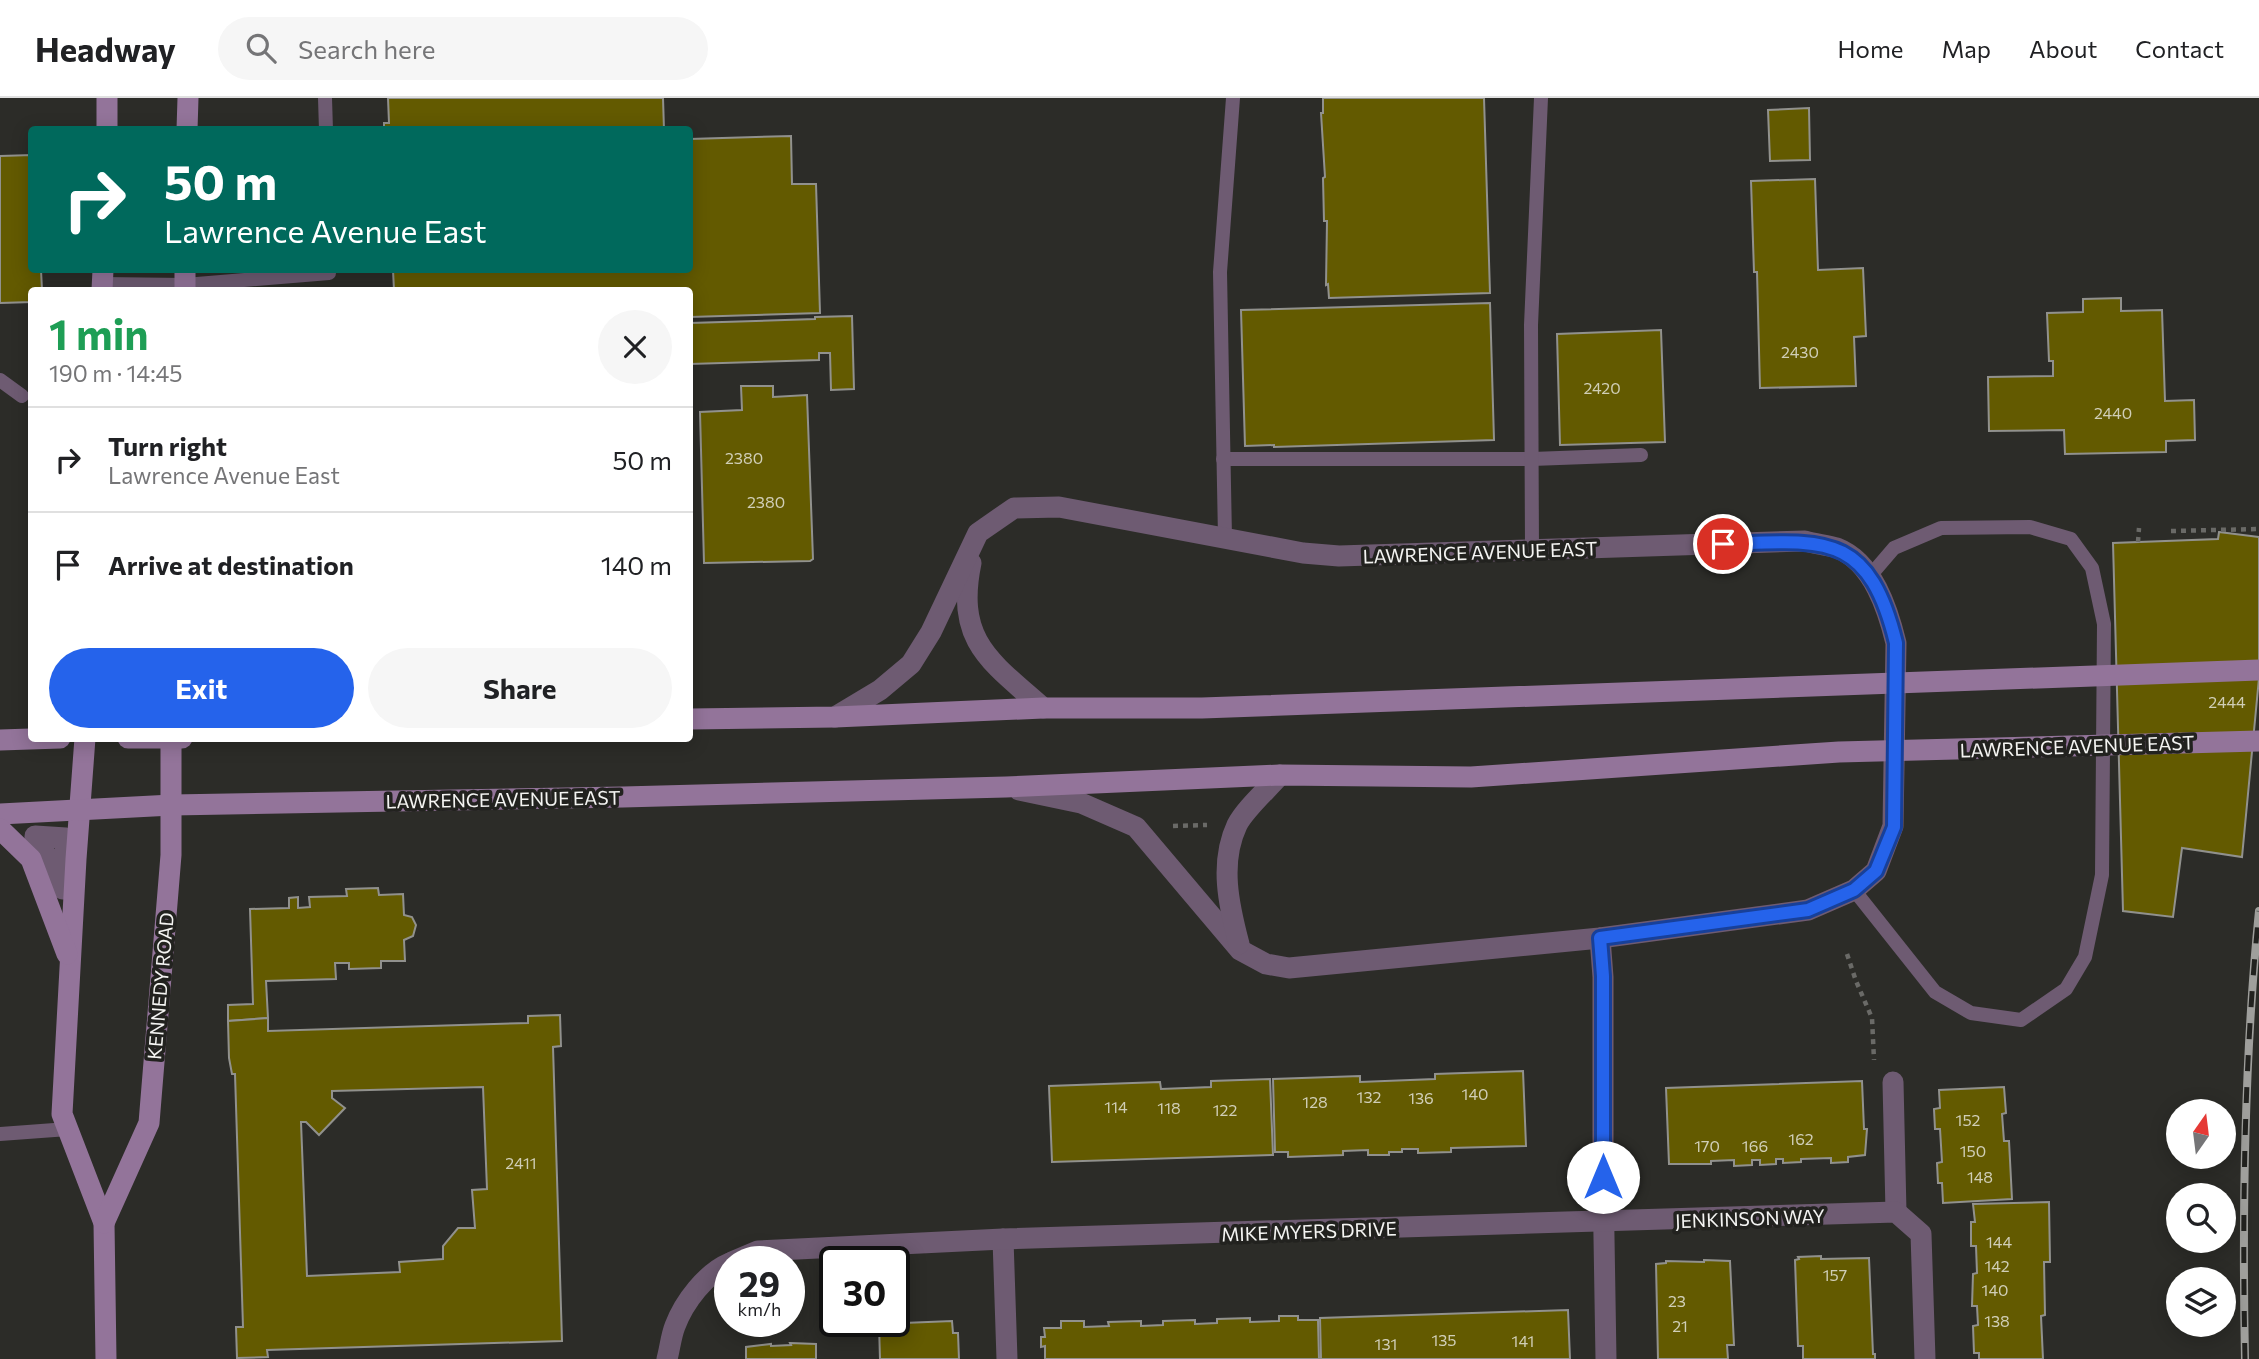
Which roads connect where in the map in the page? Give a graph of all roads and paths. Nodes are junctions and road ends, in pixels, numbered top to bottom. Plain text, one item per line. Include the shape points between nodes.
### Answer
1 (107, 98) edge
2 (188, 98) edge
3 (325, 98) edge
4 (1233, 98) edge
5 (1541, 98) edge
6 (107, 126) edge
7 (187, 126) edge
8 (326, 126) edge
9 (329, 273) edge
10 (103, 281) edge
11 (185, 282) edge
12 (0, 380) edge
13 (22, 396) dead end
14 (1642, 455) dead end
15 (1223, 459) junction
16 (1532, 459) junction
17 (2139, 528) dead end
18 (2259, 529) edge
19 (2171, 531) dead end
20 (978, 533) junction
21 (1225, 538) junction
22 (2138, 542) dead end
23 (1532, 550) junction
24 (1870, 576) junction
25 (2259, 670) edge
26 (1044, 708) junction
27 (835, 717) junction
28 (693, 719) edge
29 (28, 739) edge
30 (0, 740) edge
31 (2259, 741) edge
32 (85, 742) edge
33 (171, 742) edge
34 (1280, 775) junction
35 (1006, 787) junction
36 (172, 805) junction
37 (79, 809) junction
38 (0, 814) edge
39 (1214, 825) dead end
40 (1160, 826) dead end
41 (0, 829) edge
42 (1854, 890) junction
43 (1600, 938) junction
44 (1240, 950) junction
45 (70, 964) junction
46 (1893, 1082) dead end
47 (68, 1129) junction
48 (0, 1134) edge
49 (1896, 1212) junction
50 (1604, 1222) junction
51 (104, 1223) junction
52 (1003, 1239) junction
53 (805, 1249) edge
54 (714, 1272) edge
55 (106, 1359) edge
56 (667, 1359) edge
57 (1007, 1359) edge
58 (1606, 1359) edge
59 (1925, 1359) edge

1 - 6 main road
2 - 7 main road
3 - 8 lane
4 - 15 lane via 1220,272
5 - 16 lane via 1531,325
9 - 11 lane
10 - 11 lane
12 - 13 lane
14 - 16 lane
15 - 16 lane
15 - 21 lane
16 - 23 lane
17 - 22 path
18 - 19 path
20 - 21 street, LAWRENCE AVENUE EAST via 1014,508 1059,507
20 - 26 street via 967,582 970,628 991,663
20 - 27 street, LAWRENCE AVENUE EAST via 911,664 880,690
21 - 23 street, LAWRENCE AVENUE EAST via 1303,554 1339,556
23 - 24 street, LAWRENCE AVENUE EAST via 1805,541 1838,548
24 - 42 street, LAWRENCE AVENUE EAST via 1889,614 1896,643 1894,827 1876,871
24 - 42 lane via 1895,548 1941,528 2030,527 2071,539 2092,568 2104,624 2102,875 2085,957 2066,989 2021,1020 1971,1013 1935,992
25 - 26 main road via 1202,708
26 - 27 main road
27 - 28 main road
29 - 30 main road
31 - 34 main road, LAWRENCE AVENUE EAST via 1839,752 1471,777
32 - 37 main road, KENNEDY ROAD
33 - 36 main road, KENNEDY ROAD
34 - 35 main road, LAWRENCE AVENUE EAST
34 - 44 street via 1238,824 1227,856 1228,902
35 - 36 main road, LAWRENCE AVENUE EAST
35 - 44 street, LAWRENCE AVENUE EAST via 1081,803 1136,827
36 - 37 main road, LAWRENCE AVENUE EAST
36 - 51 main road, KENNEDY ROAD via 149,1123
37 - 38 main road, LAWRENCE AVENUE EAST
37 - 45 main road, KENNEDY ROAD
39 - 40 path
41 - 45 main road via 31,859
42 - 43 street, LAWRENCE AVENUE EAST via 1808,910
43 - 44 street, LAWRENCE AVENUE EAST via 1289,968 1266,964
43 - 50 street
45 - 47 main road, KENNEDY ROAD via 62,1114
46 - 49 street
47 - 48 lane
47 - 51 main road, KENNEDY ROAD
49 - 50 street, JENKINSON WAY
49 - 59 street via 1921,1234
50 - 52 street, MIKE MYERS DRIVE
50 - 58 street
51 - 55 main road, KENNEDY ROAD
52 - 53 street, MIKE MYERS DRIVE
52 - 57 street
54 - 56 street, MIKE MYERS DRIVE via 694,1293 675,1325

